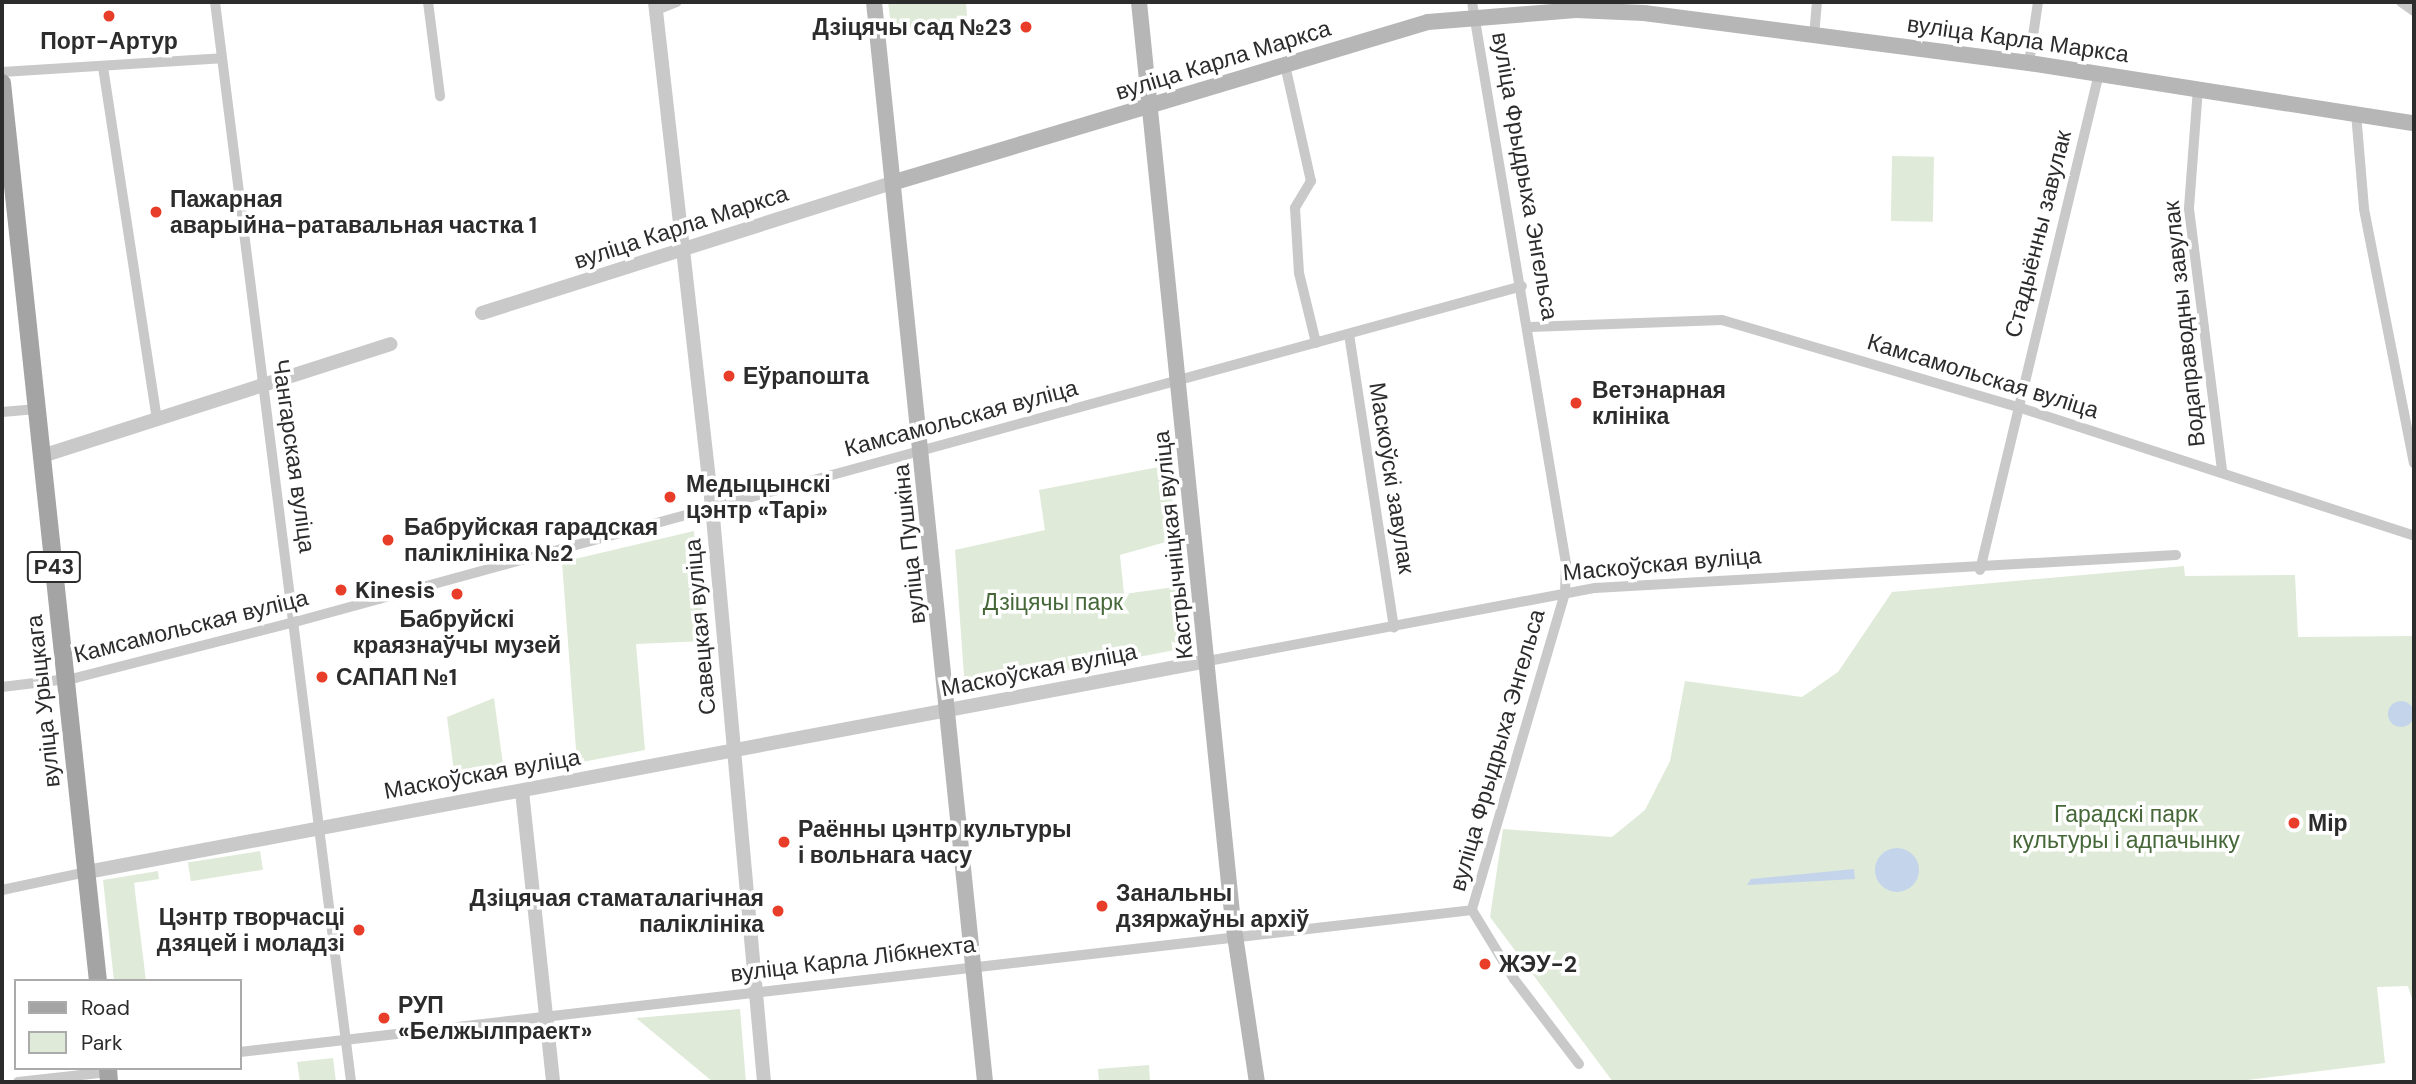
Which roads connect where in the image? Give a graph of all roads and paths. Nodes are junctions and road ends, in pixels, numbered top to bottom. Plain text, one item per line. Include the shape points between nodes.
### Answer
1 (215, 2) edge
2 (428, 2) edge
3 (677, 2) edge
4 (874, 2) edge
5 (1139, 2) edge
6 (1817, 2) edge
7 (2038, 2) edge
8 (2401, 2) edge
9 (656, 6) edge
10 (1474, 8) edge
11 (2414, 11) edge
12 (1814, 36) junction
13 (222, 58) junction
14 (2029, 63) junction
15 (1285, 65) junction
16 (103, 67) junction
17 (2, 72) edge
18 (2099, 73) junction
19 (2, 83) edge
20 (2198, 88) junction
21 (440, 96) dead end
22 (1152, 104) junction
23 (2356, 113) junction
24 (2414, 123) edge
25 (895, 183) junction
26 (685, 250) junction
27 (1522, 286) junction
28 (482, 313) dead end
29 (1530, 327) junction
30 (1349, 334) junction
31 (1316, 343) junction
32 (390, 344) dead end
33 (1179, 380) junction
34 (264, 386) junction
35 (2018, 407) junction
36 (37, 409) junction
37 (2, 412) edge
38 (157, 421) junction
39 (922, 450) junction
40 (42, 456) junction
41 (2414, 463) edge
42 (2222, 472) junction
43 (712, 506) junction
44 (2414, 536) edge
45 (2176, 555) dead end
46 (1980, 570) junction
47 (1565, 593) junction
48 (295, 622) junction
49 (1394, 628) junction
50 (1208, 661) junction
51 (65, 680) junction
52 (2, 687) edge
53 (948, 710) junction
54 (735, 750) junction
55 (522, 792) junction
56 (320, 827) junction
57 (87, 872) junction
58 (2, 890) edge
59 (1472, 910) junction
60 (1236, 936) junction
61 (974, 966) junction
62 (98, 979) edge
63 (755, 991) junction
64 (546, 1016) junction
65 (347, 1039) junction
66 (242, 1052) edge
67 (1579, 1064) dead end
68 (108, 1074) edge
69 (18, 1082) edge
70 (351, 1082) edge
71 (553, 1082) edge
72 (764, 1082) edge
73 (985, 1082) edge
74 (1257, 1082) edge

1 - 13 street, Чангарская вуліца
2 - 21 street
3 - 9 street
4 - 25 main road, вуліца Пушкіна
5 - 22 main road, Кастрычніцкая вуліца
6 - 12 street
7 - 14 street
8 - 11 street
9 - 26 street, Савецкая вуліца
10 - 12 main road, вуліца Карла Маркса via 1644,13
10 - 15 main road, вуліца Карла Маркса
10 - 27 street, вуліца Фрыдрыха Энгельса
12 - 14 main road, вуліца Карла Маркса
13 - 16 street
13 - 34 street, Чангарская вуліца
14 - 18 main road, вуліца Карла Маркса
15 - 22 main road, вуліца Карла Маркса
15 - 31 street via 1311,181 1295,208 1299,273
16 - 17 street
16 - 38 street
18 - 20 main road, вуліца Карла Маркса
18 - 35 street, Стадыённы завулак
19 - 36 main road, вуліца Урыцкага / Р43
20 - 23 main road, вуліца Карла Маркса
20 - 42 street, Водаправодны завулак via 2189,209
22 - 25 main road, вуліца Карла Маркса
22 - 33 main road, Кастрычніцкая вуліца
23 - 24 main road, вуліца Карла Маркса
23 - 41 street via 2364,209
25 - 26 street, вуліца Карла Маркса
25 - 39 main road, вуліца Пушкіна
26 - 28 street, вуліца Карла Маркса
26 - 43 street, Савецкая вуліца
27 - 29 street, вуліца Фрыдрыха Энгельса
27 - 30 street, Камсамольская вуліца
29 - 35 street, Камсамольская вуліца via 1722,320
29 - 47 street, вуліца Фрыдрыха Энгельса
30 - 31 street, Камсамольская вуліца
30 - 49 street, Маскоўскі завулак
31 - 33 street, Камсамольская вуліца
32 - 34 street
33 - 39 street, Камсамольская вуліца
33 - 50 main road, Кастрычніцкая вуліца
34 - 38 street
34 - 48 street, Чангарская вуліца
35 - 42 street, Камсамольская вуліца
35 - 46 street, Стадыённы завулак
36 - 37 street
36 - 40 main road, вуліца Урыцкага / Р43
38 - 40 street
39 - 43 street, Камсамольская вуліца
39 - 53 main road, вуліца Пушкіна
40 - 51 main road, вуліца Урыцкага / Р43
42 - 44 street, Камсамольская вуліца
43 - 48 street, Камсамольская вуліца
43 - 54 street, Савецкая вуліца
45 - 46 street, Маскоўская вуліца
46 - 47 street, Маскоўская вуліца via 1683,581
47 - 49 street, Маскоўская вуліца
47 - 59 street, вуліца Фрыдрыха Энгельса
48 - 51 street, Камсамольская вуліца
48 - 56 street, Чангарская вуліца
49 - 50 street, Маскоўская вуліца
50 - 53 street, Маскоўская вуліца
50 - 60 main road, Кастрычніцкая вуліца
51 - 52 street, Камсамольская вуліца
51 - 57 main road, вуліца Урыцкага / Р43
53 - 54 street, Маскоўская вуліца
53 - 61 main road, вуліца Пушкіна
54 - 55 street, Маскоўская вуліца
54 - 63 street, Савецкая вуліца
55 - 56 street, Маскоўская вуліца
55 - 64 street
56 - 57 street, Маскоўская вуліца
56 - 65 street, Чангарская вуліца
57 - 58 street, Маскоўская вуліца
57 - 62 main road, вуліца Урыцкага / Р43
59 - 60 street, вуліца Карла Лібкнехта
59 - 67 street, вуліца Фрыдрыха Энгельса via 1514,979
60 - 61 street, вуліца Карла Лібкнехта
60 - 74 main road, Кастрычніцкая вуліца
61 - 63 street, вуліца Карла Лібкнехта
61 - 73 main road, вуліца Пушкіна
63 - 64 street, вуліца Карла Лібкнехта
63 - 72 street, Савецкая вуліца
64 - 65 street, вуліца Карла Лібкнехта
64 - 71 street
65 - 66 street, вуліца Карла Лібкнехта
65 - 70 street, Чангарская вуліца
68 - 69 street

